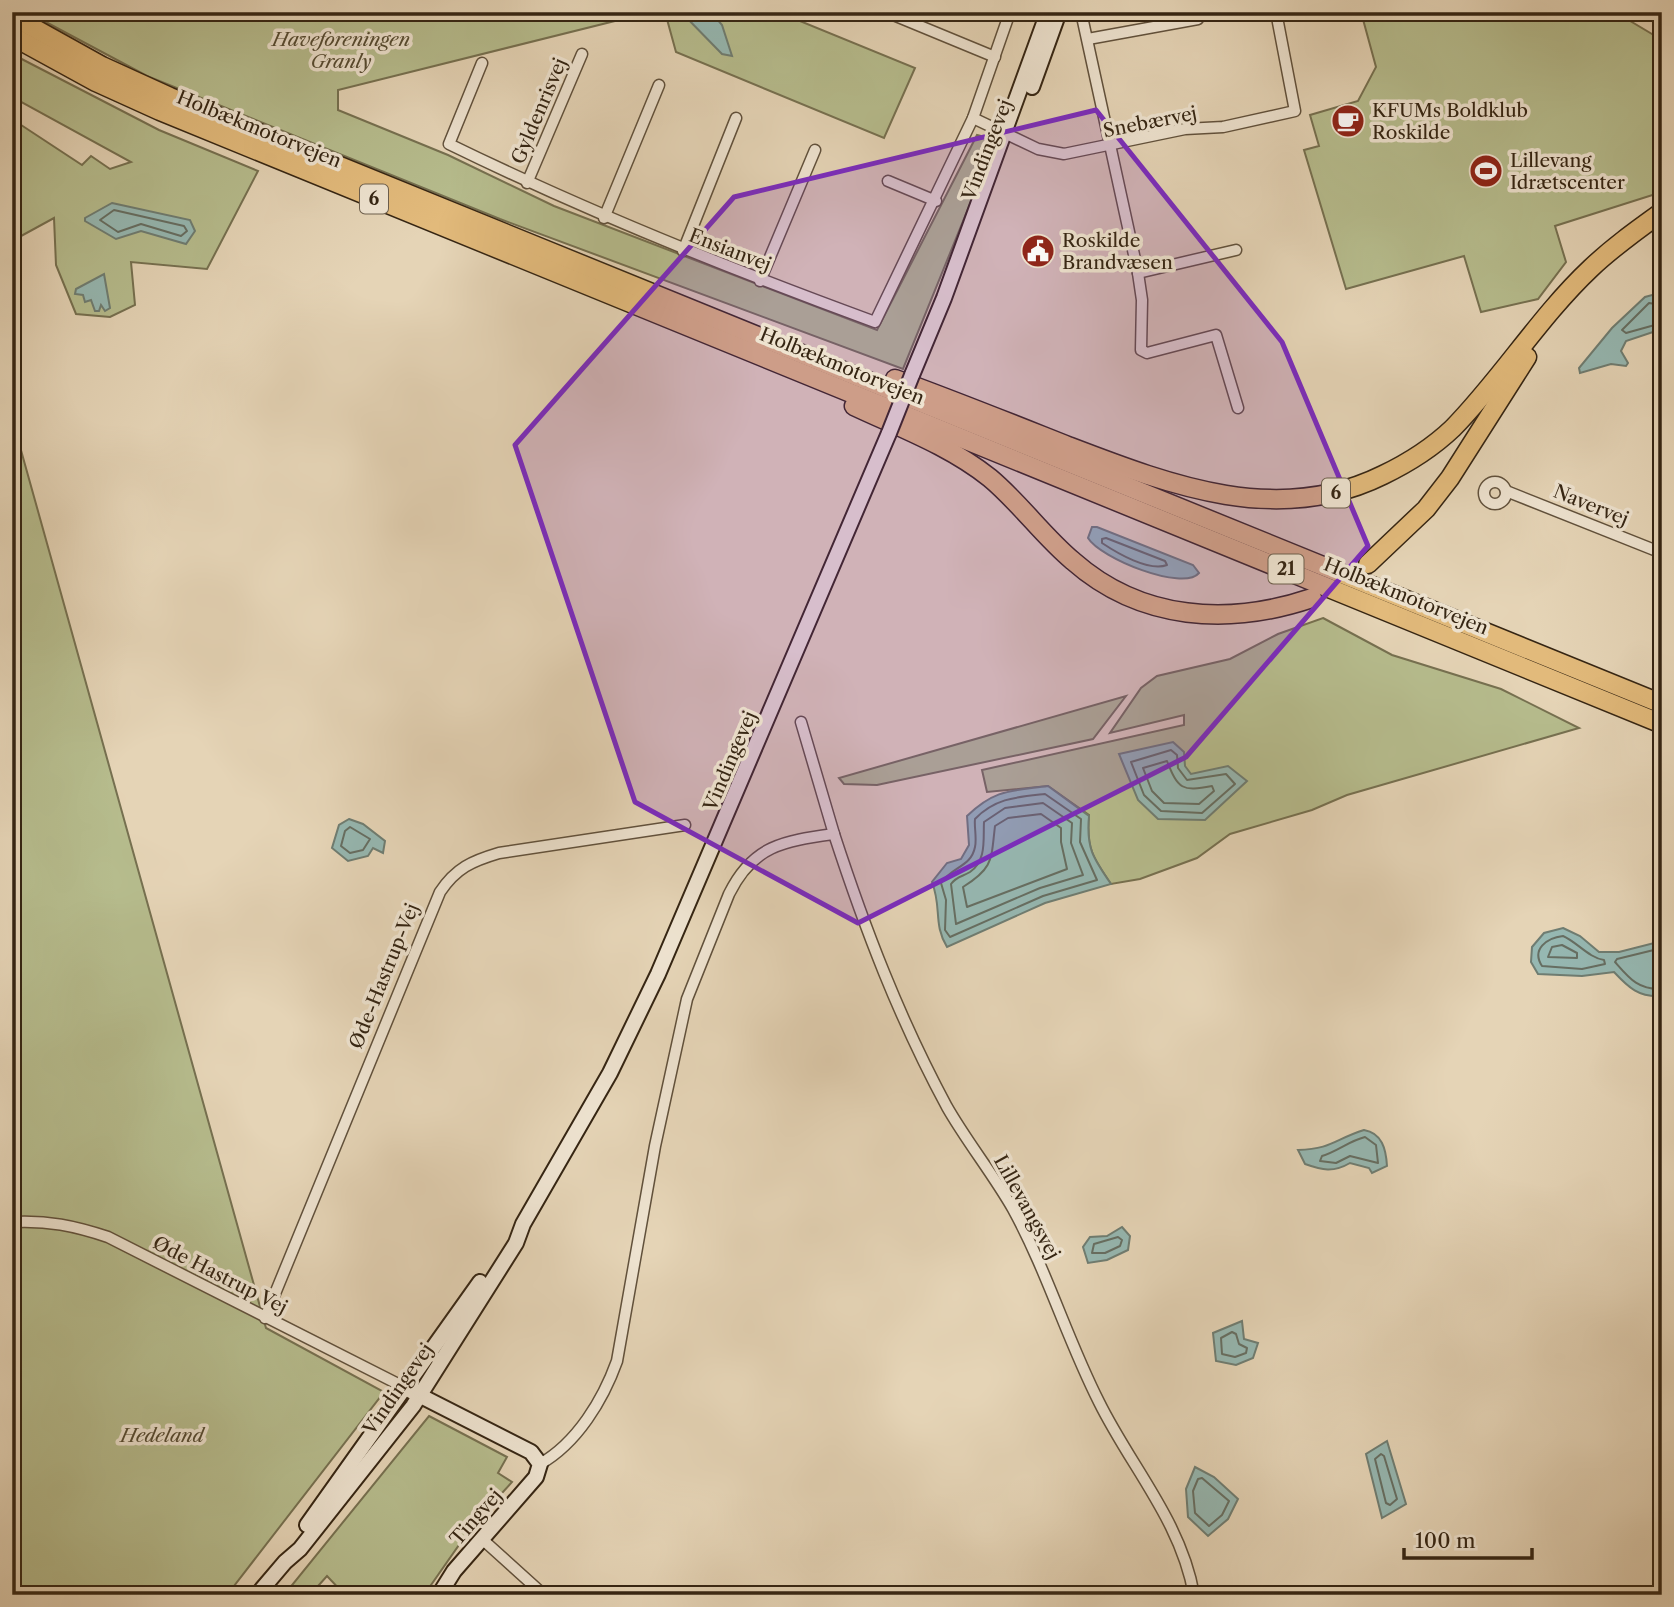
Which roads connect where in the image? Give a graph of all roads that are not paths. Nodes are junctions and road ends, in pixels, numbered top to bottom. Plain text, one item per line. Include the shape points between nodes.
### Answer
1 (886, 12) edge
2 (1010, 12) edge
3 (1048, 12) edge
4 (1059, 12) edge
5 (1081, 12) edge
6 (1276, 12) edge
7 (12, 16) edge
8 (1198, 19) dead end
9 (12, 36) edge
10 (1088, 39) junction
11 (582, 54) dead end
12 (995, 57) junction
13 (482, 63) dead end
14 (659, 85) dead end
15 (736, 118) dead end
16 (974, 118) junction
17 (1009, 137) junction
18 (1110, 146) junction
19 (815, 150) dead end
20 (888, 181) dead end
21 (527, 183) junction
22 (936, 201) junction
23 (1662, 212) edge
24 (604, 218) junction
25 (1662, 222) edge
26 (1236, 250) dead end
27 (683, 251) junction
28 (1138, 273) junction
29 (760, 281) junction
30 (698, 312) junction
31 (742, 349) junction
32 (1238, 408) dead end
33 (1506, 491) dead end
34 (1662, 552) edge
35 (1368, 564) dead end
36 (1312, 598) dead end
37 (1662, 704) edge
38 (801, 722) dead end
39 (1662, 724) edge
40 (685, 825) dead end
41 (834, 834) junction
42 (12, 1222) edge
43 (523, 1224) junction
44 (265, 1318) junction
45 (404, 1387) junction
46 (419, 1395) junction
47 (540, 1464) junction
48 (482, 1539) junction
49 (285, 1562) junction
50 (257, 1595) edge
51 (439, 1595) edge
52 (544, 1595) edge
53 (1195, 1595) edge

1 - 12 street
2 - 12 street, Ensianvej
3 - 17 main road, Vindingevej
4 - 17 main road, Vindingevej
5 - 10 street
6 - 18 street, Snebærvej via 1295,111
7 - 30 highway, Holbækmotorvejen / 6 via 170,97
8 - 10 street
9 - 31 highway, Holbækmotorvejen / 6 via 160,111
10 - 18 street
11 - 21 street, Gyldenrisvej
12 - 16 street, Ensianvej
13 - 21 street, Ensianvej via 449,144
14 - 24 street
15 - 27 street
16 - 17 street, Snebærvej
16 - 22 street, Ensianvej
17 - 18 street, Snebærvej via 1063,154
17 - 43 main road, Vindingevej, bridge via 956,278 658,974 610,1073
18 - 28 street
19 - 29 street
20 - 22 street
21 - 24 street, Ensianvej
22 - 29 street, Ensianvej via 875,322
23 - 30 highway, 6 via 1590,269 1485,392 1427,450 1360,486 1288,501 1252,501 1155,478 773,333
24 - 27 street, Ensianvej
25 - 35 highway via 1593,278 1559,315 1519,368 1450,478 1426,509
26 - 28 street
27 - 29 street, Ensianvej
28 - 32 street via 1142,353 1216,335
30 - 37 highway, Holbækmotorvejen / 21
31 - 36 highway, 6 via 954,454 990,479 1073,561 1132,599 1208,616 1248,615
31 - 39 highway, Holbækmotorvejen / 21
33 - 34 street, Navervej
38 - 41 street, Lillevangsvej
40 - 44 street, Øde-Hastrup-Vej via 499,853 471,861 452,874 440,892
41 - 47 street via 792,840 761,852 729,894 687,999 654,1146 617,1361 607,1389 587,1419 558,1454
41 - 53 street, Lillevangsvej via 868,939 910,1032 949,1109 1012,1208 1099,1404 1182,1547
42 - 44 street, Øde Hastrup Vej via 70,1224 108,1237
43 - 45 main road, Vindingevej
43 - 46 main road, Vindingevej via 516,1243
44 - 45 street, Øde Hastrup Vej
45 - 46 main road
45 - 49 main road, Vindingevej via 294,1542
46 - 47 main road via 531,1452
46 - 49 main road, Vindingevej via 300,1549
47 - 48 main road, Tingvej via 536,1477
48 - 51 main road, Tingvej
48 - 52 street
49 - 50 main road, Vindingevej

